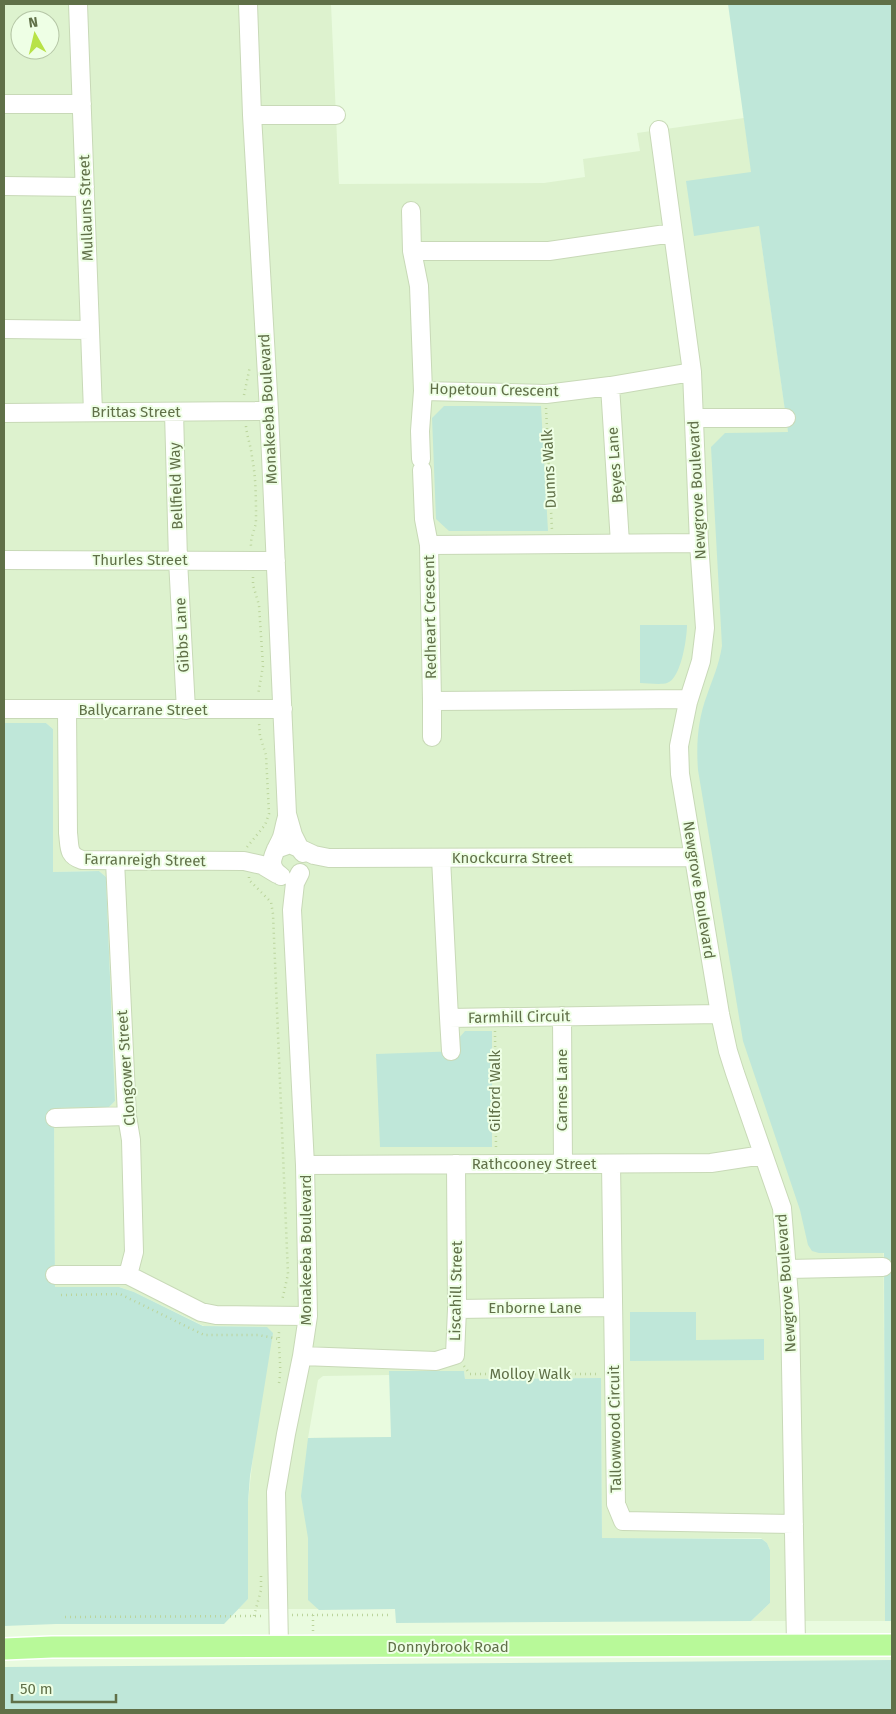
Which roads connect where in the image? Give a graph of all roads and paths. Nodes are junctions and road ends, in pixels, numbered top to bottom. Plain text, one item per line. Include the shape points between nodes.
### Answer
1 (78, 4) edge
2 (248, 4) edge
3 (4, 104) edge
4 (82, 104) junction
5 (252, 115) junction
6 (336, 115) dead end
7 (659, 130) dead end
8 (4, 186) edge
9 (85, 187) junction
10 (411, 210) dead end
11 (672, 233) junction
12 (412, 251) junction
13 (4, 329) edge
14 (90, 330) junction
15 (249, 357) dead end
16 (692, 372) junction
17 (610, 386) junction
18 (423, 391) junction
19 (546, 394) junction
20 (245, 411) junction
21 (269, 411) junction
22 (93, 412) junction
23 (174, 412) junction
24 (4, 413) edge
25 (694, 418) junction
26 (786, 418) dead end
27 (620, 543) junction
28 (699, 543) junction
29 (553, 544) junction
30 (429, 545) junction
31 (4, 560) edge
32 (178, 560) junction
33 (252, 561) junction
34 (276, 561) junction
35 (689, 699) junction
36 (432, 701) junction
37 (4, 709) edge
38 (259, 709) junction
39 (283, 709) junction
40 (67, 710) junction
41 (186, 710) junction
42 (432, 737) dead end
43 (287, 814) junction
44 (299, 848) junction
45 (276, 849) junction
46 (694, 857) junction
47 (329, 858) junction
48 (441, 858) junction
49 (115, 860) junction
50 (247, 861) junction
51 (301, 873) junction
52 (277, 874) junction
53 (292, 910) junction
54 (720, 1014) junction
55 (562, 1016) junction
56 (495, 1017) junction
57 (449, 1018) junction
58 (451, 1051) dead end
59 (127, 1116) junction
60 (54, 1118) dead end
61 (763, 1155) junction
62 (456, 1164) junction
63 (496, 1164) junction
64 (563, 1164) junction
65 (612, 1164) junction
66 (305, 1165) junction
67 (883, 1267) dead end
68 (788, 1268) junction
69 (55, 1275) dead end
70 (128, 1275) junction
71 (60, 1294) dead end
72 (613, 1308) junction
73 (457, 1309) junction
74 (280, 1315) junction
75 (308, 1316) junction
76 (279, 1339) junction
77 (455, 1355) junction
78 (302, 1356) junction
79 (614, 1374) junction
80 (279, 1383) dead end
81 (794, 1524) junction
82 (261, 1571) dead end
83 (305, 1615) dead end
84 (391, 1615) dead end
85 (65, 1617) dead end
86 (892, 1644) edge
87 (796, 1645) junction
88 (280, 1647) junction
89 (4, 1649) edge

1 - 4 street, Mullauns Street
2 - 5 street, Monakeeba Boulevard
3 - 4 street
4 - 9 street, Mullauns Street
5 - 6 street
5 - 21 street, Monakeeba Boulevard
7 - 11 street, Newgrove Boulevard
8 - 9 street
9 - 14 street, Mullauns Street
10 - 12 street, Hopetoun Crescent
11 - 12 street via 548,251
11 - 16 street, Newgrove Boulevard
12 - 18 street, Hopetoun Crescent via 419,286
13 - 14 street
14 - 22 street, Mullauns Street
15 - 20 path
16 - 17 street, Hopetoun Crescent
16 - 25 street, Newgrove Boulevard
17 - 19 street, Hopetoun Crescent
17 - 27 street, Beyes Lane
18 - 19 street, Hopetoun Crescent
18 - 30 street via 420,431 424,519
19 - 29 path, Dunns Walk
20 - 21 street, Brittas Street
20 - 23 street, Brittas Street
20 - 33 path via 255,487 256,523 250,541
21 - 34 street, Monakeeba Boulevard
22 - 23 street, Brittas Street
22 - 24 street, Brittas Street
23 - 32 street, Bellfield Way
25 - 26 street
25 - 28 street, Newgrove Boulevard
27 - 28 street, Redheart Crescent
27 - 29 street, Redheart Crescent
28 - 35 street, Newgrove Boulevard via 705,628 701,662
29 - 30 street, Redheart Crescent
30 - 36 street, Redheart Crescent
31 - 32 street, Thurles Street
32 - 33 street, Thurles Street
32 - 41 street, Gibbs Lane
33 - 34 street, Thurles Street
33 - 38 path via 263,666 258,690
34 - 39 street, Monakeeba Boulevard
35 - 36 street, Redheart Crescent
35 - 46 street, Newgrove Boulevard via 679,746 680,774
36 - 42 street
37 - 40 street, Ballycarrane Street
38 - 39 street, Ballycarrane Street
38 - 41 street, Ballycarrane Street
38 - 50 path via 260,736 266,755 269,814 265,825 247,847
39 - 43 street, Monakeeba Boulevard
40 - 41 street, Ballycarrane Street
40 - 49 street, Farranreigh Street via 70,852 82,860
43 - 44 street, Monakeeba Boulevard
43 - 45 street, Monakeeba Boulevard
44 - 45 street via 290,844
44 - 47 street, Knockcurra Street
44 - 51 street via 306,860
45 - 50 street, Farranreigh Street
45 - 52 street via 271,859
46 - 48 street, Knockcurra Street
46 - 54 street, Newgrove Boulevard
47 - 48 street, Knockcurra Street
47 - 51 street, Knockcurra Street
48 - 57 street, Farmhill Circuit
49 - 50 street, Farranreigh Street
49 - 59 street, Clongower Street
50 - 52 street, Farranreigh Street
50 - 74 path via 249,880 270,902 273,914 288,1274
51 - 52 street via 292,878
51 - 53 street, Monakeeba Boulevard via 295,884
52 - 53 street, Monakeeba Boulevard via 284,884
53 - 66 street, Monakeeba Boulevard
54 - 55 street, Farmhill Circuit
54 - 61 street, Newgrove Boulevard via 728,1051
55 - 56 street, Farmhill Circuit
55 - 64 street, Carnes Lane
56 - 57 street, Farmhill Circuit
56 - 63 path, Gilford Walk
57 - 58 street
59 - 60 street
59 - 70 street, Clongower Street via 131,1140 134,1252
61 - 65 street, Rathcooney Street via 711,1163
61 - 68 street, Newgrove Boulevard via 782,1208
62 - 63 street, Rathcooney Street
62 - 66 street, Rathcooney Street
62 - 73 street, Liscahill Street
63 - 64 street, Rathcooney Street
64 - 65 street, Rathcooney Street
65 - 72 street, Tallowwood Circuit
66 - 75 street, Monakeeba Boulevard
67 - 68 street
68 - 81 street, Newgrove Boulevard
69 - 70 street
70 - 74 street via 201,1312
71 - 76 path via 120,1294 204,1335 258,1335
72 - 73 street, Enborne Lane
72 - 79 street, Tallowwood Circuit
73 - 77 street, Liscahill Street
74 - 75 street
74 - 76 path
75 - 78 street, Monakeeba Boulevard
76 - 80 path
77 - 78 street, Liscahill Street via 436,1361
77 - 79 path, Molloy Walk via 470,1374
78 - 88 street, Monakeeba Boulevard via 276,1492
79 - 81 street, Tallowwood Circuit via 616,1504 623,1521
81 - 87 street, Newgrove Boulevard
82 - 85 path via 261,1590 254,1616
83 - 84 path
86 - 87 main road, Donnybrook Road
87 - 88 main road, Donnybrook Road
88 - 89 main road, Donnybrook Road

